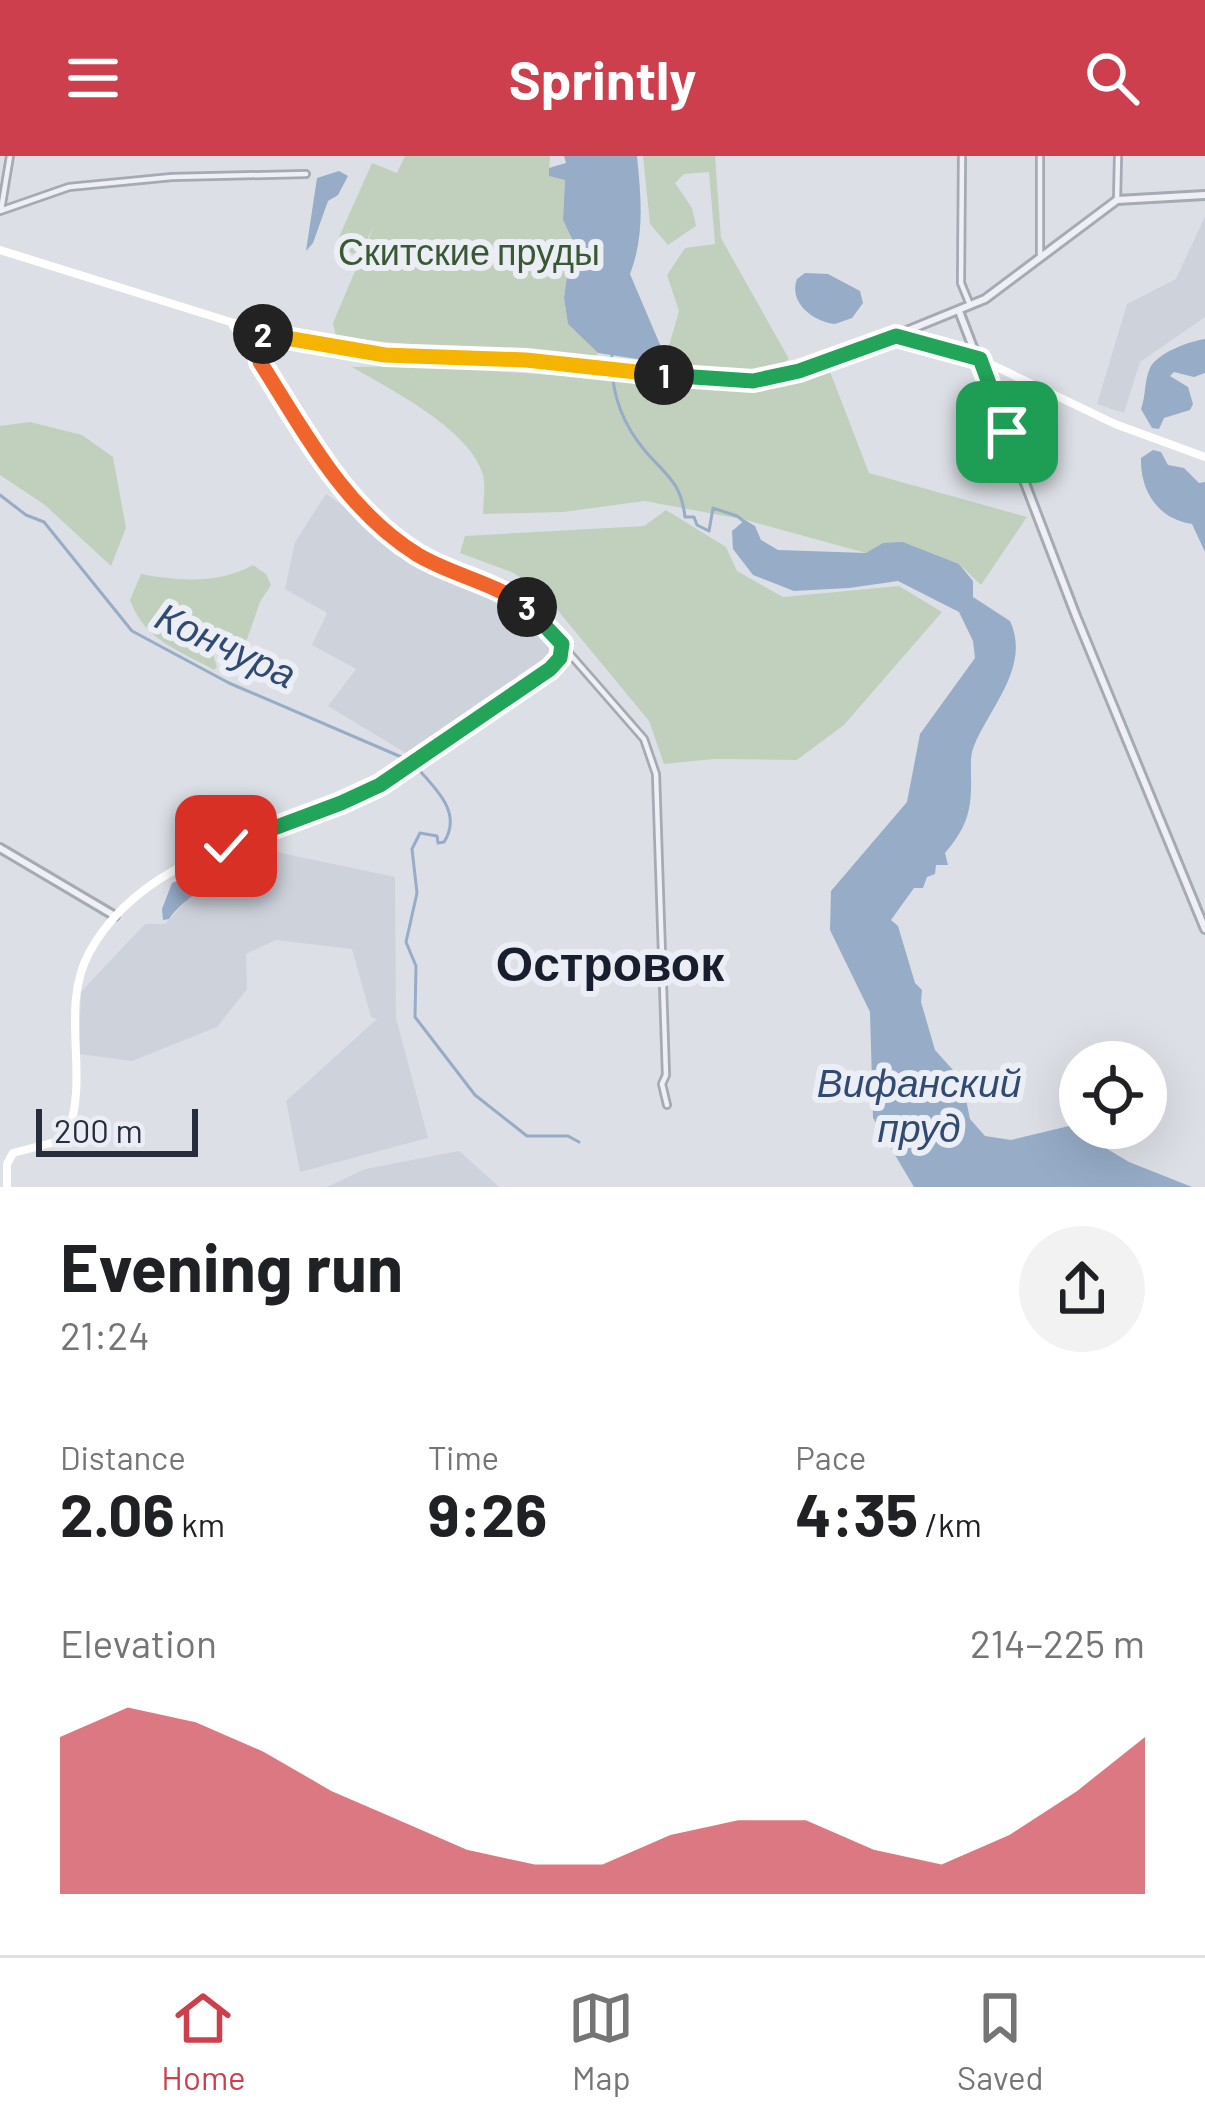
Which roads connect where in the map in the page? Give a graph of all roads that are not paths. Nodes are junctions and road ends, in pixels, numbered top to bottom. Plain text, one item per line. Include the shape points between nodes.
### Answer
1 (10, 156) edge
2 (962, 156) edge
3 (1040, 156) edge
4 (1118, 156) edge
5 (306, 174) dead end
6 (1205, 195) edge
7 (1117, 200) junction
8 (1, 211) edge
9 (0, 250) edge
10 (1040, 255) junction
11 (970, 306) junction
12 (959, 311) junction
13 (228, 321) junction
14 (266, 333) junction
15 (896, 336) junction
16 (980, 359) junction
17 (260, 362) junction
18 (1205, 457) edge
19 (562, 644) junction
20 (0, 848) edge
21 (116, 916) junction
22 (1205, 929) edge
23 (667, 1106) dead end
24 (16, 1151) junction
25 (0, 1152) edge
26 (7, 1187) edge

1 - 8 street
2 - 11 street via 961,284
3 - 10 street
4 - 7 street
5 - 8 street via 69,187
6 - 7 street
7 - 10 street
9 - 13 main road
10 - 11 street
11 - 12 street
12 - 15 street
12 - 16 street
13 - 14 main road
13 - 17 main road
14 - 15 main road via 385,355 753,381
14 - 17 main road via 257,342
15 - 16 main road
16 - 18 main road
16 - 22 street
17 - 19 main road via 350,500 436,566 503,590
19 - 21 main road via 550,669 399,774 177,870
19 - 23 street via 644,739 656,774
20 - 21 street
21 - 24 main road via 89,953 77,989 68,1132
24 - 25 street
24 - 26 main road

